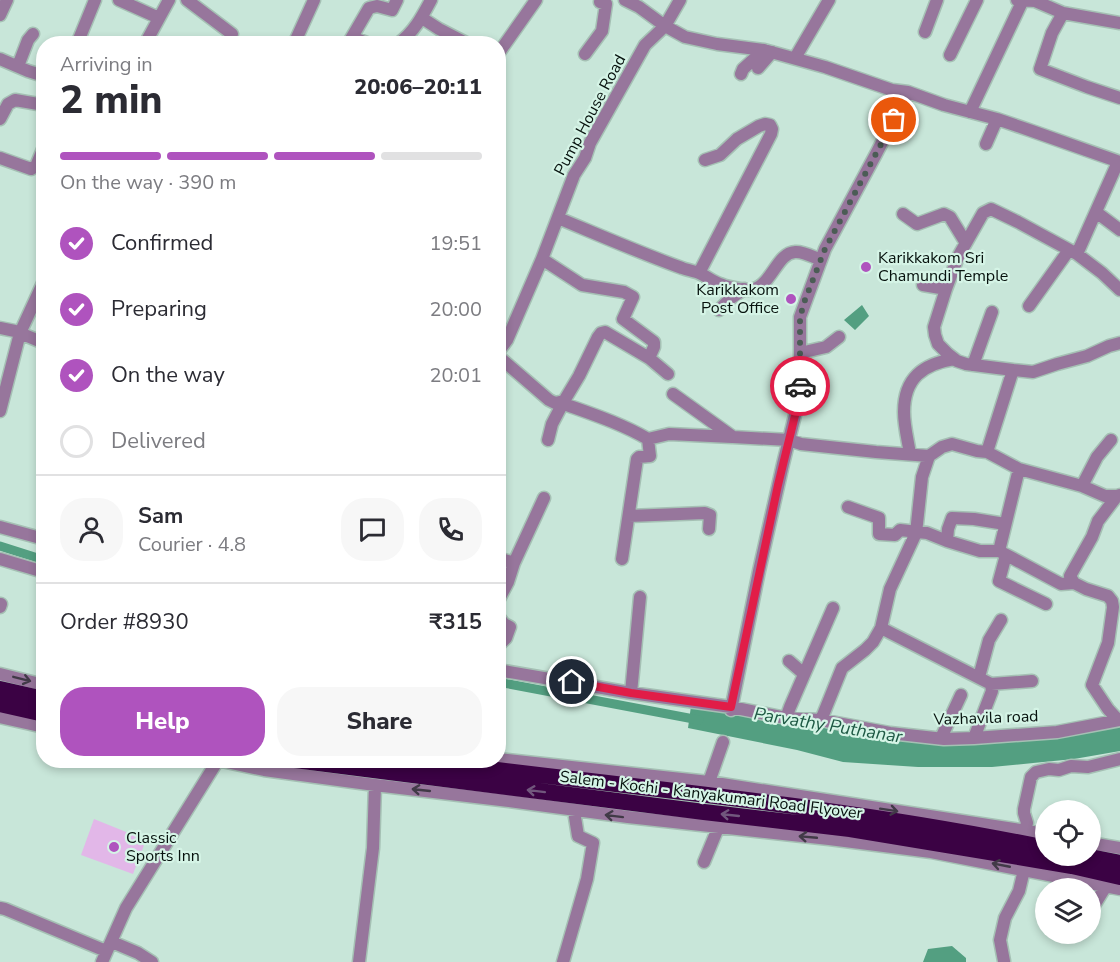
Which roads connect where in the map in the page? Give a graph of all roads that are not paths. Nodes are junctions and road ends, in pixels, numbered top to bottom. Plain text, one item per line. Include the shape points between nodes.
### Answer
1 (7, 0) edge
2 (96, 0) edge
3 (119, 0) edge
4 (169, 0) edge
5 (187, 0) edge
6 (314, 0) edge
7 (397, 0) edge
8 (431, 0) edge
9 (536, 0) edge
10 (625, 0) edge
11 (680, 0) edge
12 (829, 0) edge
13 (937, 0) edge
14 (977, 0) edge
15 (1017, 0) edge
16 (1023, 0) edge
17 (600, 1) edge
18 (1063, 13) junction
19 (0, 15) edge
20 (159, 18) junction
21 (422, 18) junction
22 (1120, 23) edge
23 (665, 26) junction
24 (925, 32) dead end
25 (33, 34) dead end
26 (232, 34) dead end
27 (80, 36) edge
28 (152, 36) edge
29 (298, 36) edge
30 (352, 36) edge
31 (408, 36) edge
32 (453, 36) edge
33 (506, 43) edge
34 (768, 51) junction
35 (585, 54) dead end
36 (950, 55) dead end
37 (795, 58) junction
38 (0, 59) edge
39 (18, 66) junction
40 (758, 68) dead end
41 (36, 74) edge
42 (741, 74) dead end
43 (908, 92) junction
44 (1120, 98) edge
45 (36, 104) edge
46 (970, 112) junction
47 (0, 119) edge
48 (997, 119) junction
49 (986, 144) dead end
50 (0, 158) edge
51 (705, 160) dead end
52 (1119, 162) edge
53 (36, 166) edge
54 (1096, 212) junction
55 (903, 214) dead end
56 (558, 218) junction
57 (1120, 230) edge
58 (966, 243) junction
59 (1073, 252) junction
60 (542, 259) junction
61 (821, 260) junction
62 (699, 273) junction
63 (923, 285) dead end
64 (744, 289) junction
65 (946, 289) junction
66 (1120, 290) edge
67 (36, 298) edge
68 (1029, 306) dead end
69 (719, 310) dead end
70 (992, 312) dead end
71 (0, 328) edge
72 (20, 333) junction
73 (839, 337) dead end
74 (36, 340) edge
75 (506, 341) edge
76 (1120, 343) edge
77 (800, 353) junction
78 (506, 357) edge
79 (649, 358) junction
80 (954, 359) junction
81 (973, 365) junction
82 (1013, 370) junction
83 (668, 374) dead end
84 (674, 394) dead end
85 (564, 401) junction
86 (0, 411) edge
87 (733, 436) junction
88 (648, 439) junction
89 (548, 440) dead end
90 (789, 440) junction
91 (1111, 440) dead end
92 (987, 452) junction
93 (910, 454) junction
94 (929, 456) junction
95 (1019, 469) junction
96 (1082, 486) junction
97 (1118, 495) edge
98 (544, 498) dead end
99 (848, 507) dead end
100 (629, 516) junction
101 (1005, 524) junction
102 (0, 527) edge
103 (709, 529) dead end
104 (916, 532) junction
105 (36, 538) edge
106 (947, 541) junction
107 (1003, 553) junction
108 (0, 559) edge
109 (622, 559) dead end
110 (506, 560) edge
111 (514, 563) junction
112 (36, 570) edge
113 (1074, 583) junction
114 (506, 586) edge
115 (640, 597) dead end
116 (1116, 597) edge
117 (1046, 604) dead end
118 (833, 608) dead end
119 (1001, 620) dead end
120 (506, 625) edge
121 (881, 628) junction
122 (506, 638) edge
123 (789, 662) dead end
124 (506, 671) edge
125 (0, 674) edge
126 (804, 674) junction
127 (979, 677) junction
128 (1032, 681) dead end
129 (36, 683) edge
130 (991, 684) junction
131 (0, 689) edge
132 (631, 693) junction
133 (961, 695) dead end
134 (36, 697) edge
135 (0, 704) edge
136 (731, 709) junction
137 (36, 712) edge
138 (0, 717) edge
139 (786, 718) junction
140 (821, 720) junction
141 (1119, 720) edge
142 (36, 725) edge
143 (941, 738) junction
144 (974, 738) junction
145 (723, 742) dead end
146 (1120, 759) edge
147 (506, 760) edge
148 (213, 768) edge
149 (255, 768) edge
150 (357, 768) edge
151 (483, 768) edge
152 (709, 782) junction
153 (375, 786) junction
154 (574, 810) junction
155 (718, 828) junction
156 (1024, 830) junction
157 (1035, 832) edge
158 (1101, 845) edge
159 (1035, 846) edge
160 (1120, 849) edge
161 (1101, 859) edge
162 (704, 862) dead end
163 (1120, 863) edge
164 (1024, 870) junction
165 (1113, 882) edge
166 (1120, 889) edge
167 (1101, 897) edge
168 (0, 908) edge
169 (107, 952) edge
170 (1004, 961) edge
171 (152, 962) edge
172 (359, 962) edge
173 (563, 962) edge

1 - 19 street
2 - 27 street
3 - 20 street
4 - 20 street
5 - 26 street
6 - 29 street
7 - 30 street via 392,10 369,8
8 - 21 street
9 - 33 street
10 - 23 street
11 - 23 street, Pump House Road
12 - 37 street
13 - 24 street
14 - 36 street
15 - 16 street
16 - 18 street
16 - 46 street
17 - 35 street via 606,4 602,31
18 - 22 street
18 - 44 street via 1040,69
20 - 28 street
21 - 31 street
21 - 32 street
23 - 34 street via 685,37
23 - 56 street, Pump House Road via 645,45 590,143
25 - 39 street
34 - 37 street
34 - 40 street
34 - 42 street via 742,69
37 - 43 street
38 - 39 street
39 - 41 street
43 - 46 street
43 - 61 street
45 - 47 street via 15,100 8,104
46 - 48 street
48 - 49 street
48 - 52 street
50 - 53 street via 31,169
51 - 62 street via 720,155 759,126 770,125 771,134
52 - 54 street
54 - 57 street
54 - 59 street
55 - 58 street via 917,224 944,214
56 - 60 street, Pump House Road
56 - 62 street
58 - 59 street via 983,213 991,209
58 - 65 street
59 - 66 street
59 - 68 street
60 - 75 street, Pump House Road
60 - 79 street via 582,285 633,297 623,319 654,342
61 - 64 street via 795,252 789,254 763,284 756,289
61 - 77 street via 800,317
62 - 64 street via 720,284
63 - 65 street
64 - 69 street
65 - 80 street via 934,327 938,344
67 - 72 street
70 - 81 street
71 - 72 street
72 - 74 street
72 - 86 street
73 - 77 street via 826,347
76 - 82 street via 1033,372
77 - 90 street via 800,395
78 - 85 street via 549,400 555,404
79 - 83 street
79 - 85 street via 601,333
80 - 81 street
80 - 93 street via 938,362 910,381 904,411
81 - 82 street
82 - 92 street
84 - 87 street
85 - 88 street
85 - 89 street
87 - 88 street via 669,434
87 - 90 street
88 - 100 street via 650,456 637,459
90 - 93 street
90 - 136 street
91 - 96 street
92 - 94 street via 952,444
92 - 95 street
93 - 94 street
94 - 104 street via 922,477
95 - 96 street
95 - 101 street
96 - 97 street via 1105,496
97 - 113 street via 1098,521 1070,576
98 - 111 street
99 - 104 street via 879,519 879,534
100 - 103 street via 705,513 710,515
100 - 109 street
101 - 106 street via 952,518
101 - 107 street
102 - 105 street
104 - 106 street
104 - 121 street via 890,589
106 - 107 street
107 - 113 street via 1061,584
107 - 117 street via 999,581
108 - 112 street
110 - 111 street
111 - 114 street
113 - 116 street
115 - 132 street
116 - 141 street via 1108,643 1092,685
118 - 126 street
119 - 127 street via 989,640
120 - 122 street via 510,627
121 - 127 street
121 - 140 street via 873,642 842,668
123 - 126 street
124 - 132 street, Vazhavila road
125 -> 129 street
126 - 139 street
127 - 130 street
128 - 130 street
130 - 144 street via 992,691
131 - 134 highway
132 - 136 street, Vazhavila road
133 - 143 street
135 - 137 highway
136 - 139 street, Vazhavila road
138 - 142 street
139 - 140 street, Vazhavila road
140 - 143 street, Vazhavila road
141 - 144 street, Vazhavila road via 1057,732
143 - 144 street, Vazhavila road
145 - 152 street
146 - 156 street via 1088,767 1036,772 1031,777 1024,809
147 - 152 street
148 - 169 street via 126,908
149 - 153 street
165 -> 150 highway, Salem - Kochi - Kanyakumari Road Flyover via 1062,865 850,829
151 - 159 highway, Salem - Kochi - Kanyakumari Road Flyover via 842,813
152 -> 156 street
154 -> 153 street
153 - 172 street via 373,848
155 -> 154 street
154 - 173 street via 578,836 593,843
155 - 162 street
164 -> 155 street via 931,852
156 - 157 street
158 - 160 street
161 - 163 highway
164 - 165 street
164 - 170 street via 1000,940
165 - 166 street
165 - 167 street
168 - 169 street
169 - 171 street via 138,953

